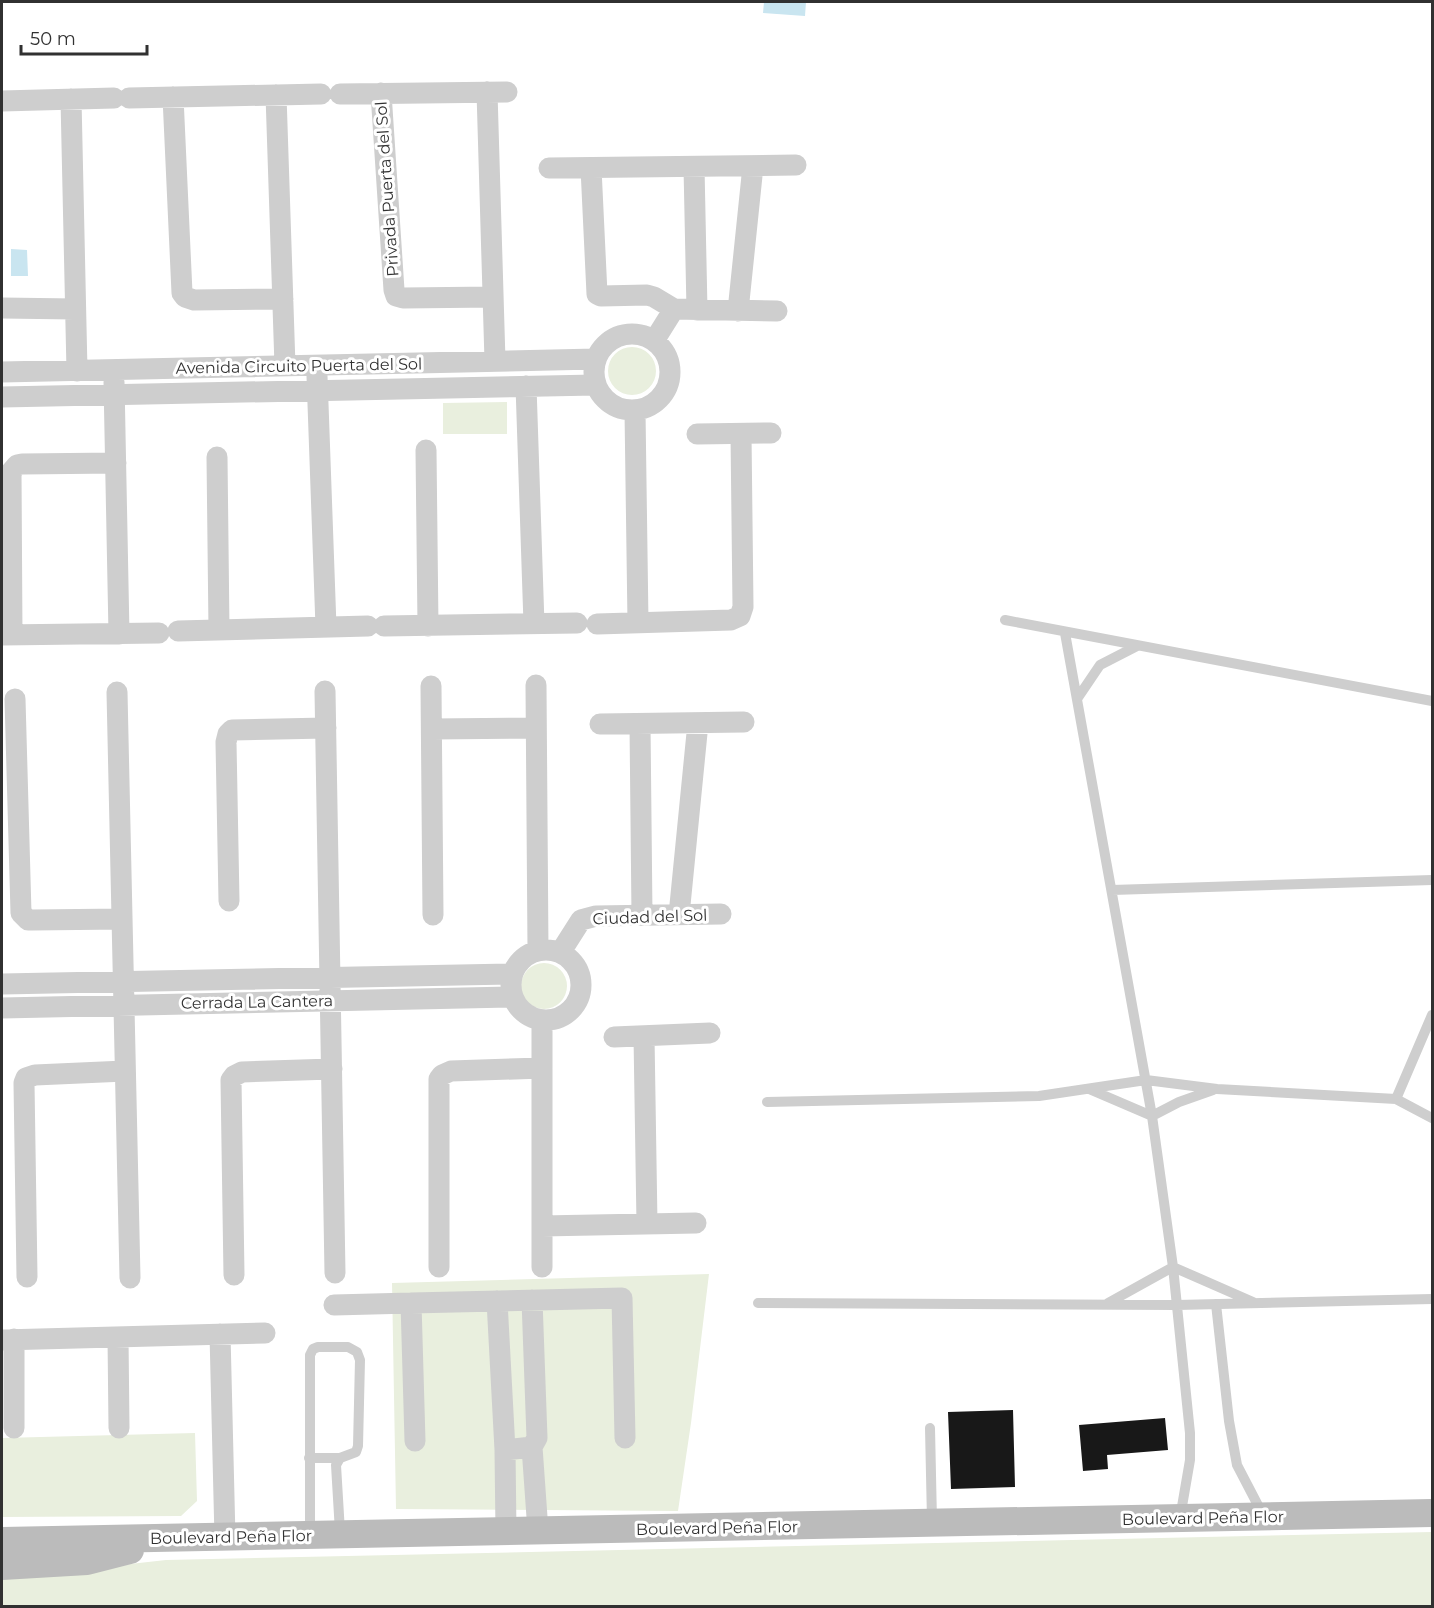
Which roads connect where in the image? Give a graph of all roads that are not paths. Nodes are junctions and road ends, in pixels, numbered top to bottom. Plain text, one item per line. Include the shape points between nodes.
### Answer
1 (381, 93) junction
2 (276, 95) junction
3 (173, 97) junction
4 (71, 99) junction
5 (2, 101) edge
6 (795, 165) dead end
7 (753, 166) junction
8 (694, 167) junction
9 (549, 168) dead end
10 (591, 168) junction
11 (493, 297) junction
12 (283, 299) junction
13 (2, 308) edge
14 (75, 309) junction
15 (674, 309) junction
16 (697, 310) junction
17 (738, 311) junction
18 (777, 311) dead end
19 (654, 341) junction
20 (596, 359) junction
21 (495, 361) junction
22 (317, 365) junction
23 (285, 366) junction
24 (113, 370) junction
25 (77, 371) junction
26 (2, 372) edge
27 (596, 385) junction
28 (526, 386) junction
29 (318, 390) junction
30 (115, 394) junction
31 (2, 397) edge
32 (635, 411) junction
33 (771, 432) dead end
34 (697, 434) dead end
35 (741, 434) junction
36 (426, 450) dead end
37 (217, 457) dead end
38 (116, 463) junction
39 (1005, 620) dead end
40 (638, 623) junction
41 (534, 624) junction
42 (428, 626) junction
43 (326, 627) junction
44 (219, 630) junction
45 (1065, 633) junction
46 (7, 634) edge
47 (119, 634) junction
48 (1137, 646) junction
49 (536, 685) dead end
50 (431, 686) dead end
51 (325, 691) dead end
52 (117, 692) dead end
53 (15, 699) dead end
54 (1077, 699) junction
55 (1432, 701) edge
56 (744, 722) dead end
57 (698, 723) junction
58 (600, 724) dead end
59 (640, 724) junction
60 (326, 728) junction
61 (536, 728) junction
62 (432, 729) junction
63 (1432, 880) edge
64 (1112, 890) junction
65 (229, 901) dead end
66 (721, 914) dead end
67 (433, 915) dead end
68 (642, 915) junction
69 (679, 915) junction
70 (122, 918) junction
71 (538, 950) junction
72 (560, 953) junction
73 (512, 974) junction
74 (330, 977) junction
75 (123, 982) junction
76 (2, 984) edge
77 (512, 997) junction
78 (331, 1001) junction
79 (124, 1005) junction
80 (2, 1008) edge
81 (1432, 1015) edge
82 (542, 1021) junction
83 (710, 1033) dead end
84 (614, 1036) dead end
85 (644, 1036) junction
86 (542, 1068) junction
87 (332, 1070) junction
88 (125, 1071) junction
89 (1146, 1080) junction
90 (1089, 1089) junction
91 (1217, 1089) junction
92 (1396, 1099) junction
93 (767, 1102) dead end
94 (1152, 1116) junction
95 (1432, 1118) edge
96 (696, 1223) dead end
97 (647, 1224) junction
98 (542, 1226) junction
99 (439, 1267) dead end
100 (542, 1267) dead end
101 (1173, 1267) junction
102 (335, 1273) dead end
103 (234, 1275) dead end
104 (27, 1277) dead end
105 (130, 1278) dead end
106 (1432, 1299) edge
107 (532, 1300) junction
108 (497, 1301) junction
109 (411, 1303) junction
110 (758, 1303) dead end
111 (1216, 1304) junction
112 (1256, 1304) junction
113 (334, 1305) dead end
114 (1106, 1305) junction
115 (1177, 1305) junction
116 (265, 1333) dead end
117 (220, 1334) junction
118 (118, 1337) junction
119 (8, 1339) edge
120 (14, 1428) dead end
121 (119, 1428) dead end
122 (930, 1428) dead end
123 (625, 1438) dead end
124 (415, 1441) dead end
125 (532, 1447) junction
126 (505, 1450) junction
127 (309, 1458) junction
128 (340, 1458) junction
129 (1432, 1513) edge
130 (1264, 1516) junction
131 (1180, 1518) junction
132 (932, 1523) junction
133 (507, 1532) junction
134 (538, 1532) junction
135 (2, 1536) edge
136 (310, 1536) junction
137 (340, 1536) junction
138 (225, 1538) junction
139 (169, 1539) junction
140 (2, 1541) edge
141 (31, 1541) junction
142 (2, 1566) edge

1 - 2 street, Privada Puerta del Sol
1 - 11 street, Privada Puerta del Sol via 396,296
1 - 11 street, Privada Puerta del Sol via 497,92
2 - 3 street, Privada Puerta del Sol
2 - 12 street
3 - 4 street, Privada Puerta del Sol
3 - 12 street via 182,293 194,300
4 - 5 street, Privada Puerta del Sol
4 - 14 street
6 - 7 street
7 - 8 street
7 - 17 street
8 - 10 street
8 - 16 street
9 - 10 street
10 - 15 street via 597,294 647,295
11 - 21 street, Privada Puerta del Sol
12 - 23 street
13 - 14 street
14 - 25 street
15 - 16 street
15 - 19 street
16 - 17 street
17 - 18 street
19 - 20 street via 636,334 623,335 602,348
19 - 32 street via 666,355 670,380 658,401
20 - 21 street, Avenida Circuito Puerta del Sol
20 - 27 street
21 - 22 street, Avenida Circuito Puerta del Sol
22 - 23 street, Avenida Circuito Puerta del Sol
22 - 29 street
23 - 24 street, Avenida Circuito Puerta del Sol
24 - 25 street, Avenida Circuito Puerta del Sol
24 - 30 street
25 - 26 street, Avenida Circuito Puerta del Sol
27 - 28 street, Avenida Circuito Puerta del Sol
27 - 32 street via 611,404
28 - 29 street, Avenida Circuito Puerta del Sol
28 - 41 street
29 - 30 street, Avenida Circuito Puerta del Sol
29 - 43 street
30 - 31 street, Avenida Circuito Puerta del Sol
30 - 38 street
32 - 40 street
33 - 35 street
34 - 35 street
35 - 40 street via 742,612 731,620
36 - 42 street
37 - 44 street
38 - 46 street via 22,464 11,472
38 - 47 street
39 - 45 lane
40 - 41 street
41 - 42 street
42 - 43 street
43 - 44 street
44 - 47 street
45 - 48 lane
45 - 54 lane
46 - 47 street
48 - 54 lane via 1100,665
48 - 55 lane
49 - 61 street
50 - 62 street
51 - 60 street
52 - 70 street
53 - 70 street via 21,913 33,920
54 - 64 lane
56 - 57 street
57 - 59 street
57 - 69 street
58 - 59 street
59 - 68 street
60 - 65 street via 232,730 228,734
60 - 74 street
61 - 62 street
61 - 71 street
62 - 67 street
63 - 64 lane
64 - 89 lane
66 - 69 street, Ciudad del Sol
68 - 69 street, Ciudad del Sol
68 - 72 street, Ciudad del Sol via 581,920
70 - 75 street
71 - 72 street
71 - 73 street via 522,959
72 - 82 street via 573,962 580,978 580,994 572,1009 559,1018
73 - 74 street, Cerrada La Cantera
73 - 77 street
74 - 75 street, Cerrada La Cantera
74 - 78 street
75 - 76 street, Cerrada La Cantera
75 - 79 street
77 - 78 street, Cerrada La Cantera
77 - 82 street via 524,1013
78 - 79 street, Cerrada La Cantera
78 - 87 street
79 - 80 street, Cerrada La Cantera
79 - 88 street
81 - 92 lane
82 - 86 street
83 - 85 street
84 - 85 street
85 - 97 street
86 - 98 street
86 - 99 street via 451,1071 439,1079
87 - 102 street
87 - 103 street via 243,1072 231,1080
88 - 104 street via 26,1078
88 - 105 street
89 - 90 lane
89 - 91 lane
89 - 94 lane
90 - 93 lane via 1039,1096
90 - 94 lane
91 - 92 lane
91 - 94 lane
92 - 95 lane
94 - 101 lane
96 - 97 street
97 - 98 street
98 - 100 street
101 - 112 lane
101 - 114 lane
101 - 115 lane
106 - 112 lane
107 - 108 street
107 - 123 street via 622,1298
107 - 125 street via 537,1438
108 - 109 street
108 - 126 street
109 - 113 street
109 - 124 street
110 - 114 lane
111 - 112 lane
111 - 115 lane
111 - 130 lane via 1237,1465
114 - 115 lane
115 - 131 lane via 1190,1433 1190,1460
116 - 117 street
117 - 118 street
117 - 138 street
118 - 119 street
118 - 121 street
119 - 120 street
122 - 132 lane
125 - 126 street
125 - 134 street
126 - 133 street
127 - 128 lane
127 - 128 lane via 310,1355 318,1347 348,1347 357,1352 360,1360 358,1446 356,1452
127 - 136 lane
128 - 137 lane via 336,1465
129 - 130 main road, Boulevard Peña Flor
130 - 131 main road, Boulevard Peña Flor
131 - 132 main road, Boulevard Peña Flor
132 - 134 main road, Boulevard Peña Flor
133 - 134 main road, Boulevard Peña Flor
133 - 137 main road, Boulevard Peña Flor
135 - 141 main road
136 - 137 main road, Boulevard Peña Flor
136 - 138 main road, Boulevard Peña Flor
138 - 139 main road, Boulevard Peña Flor
139 - 141 main road, Boulevard Peña Flor
139 - 142 main road via 87,1561
140 - 141 main road, Boulevard Peña Flor

